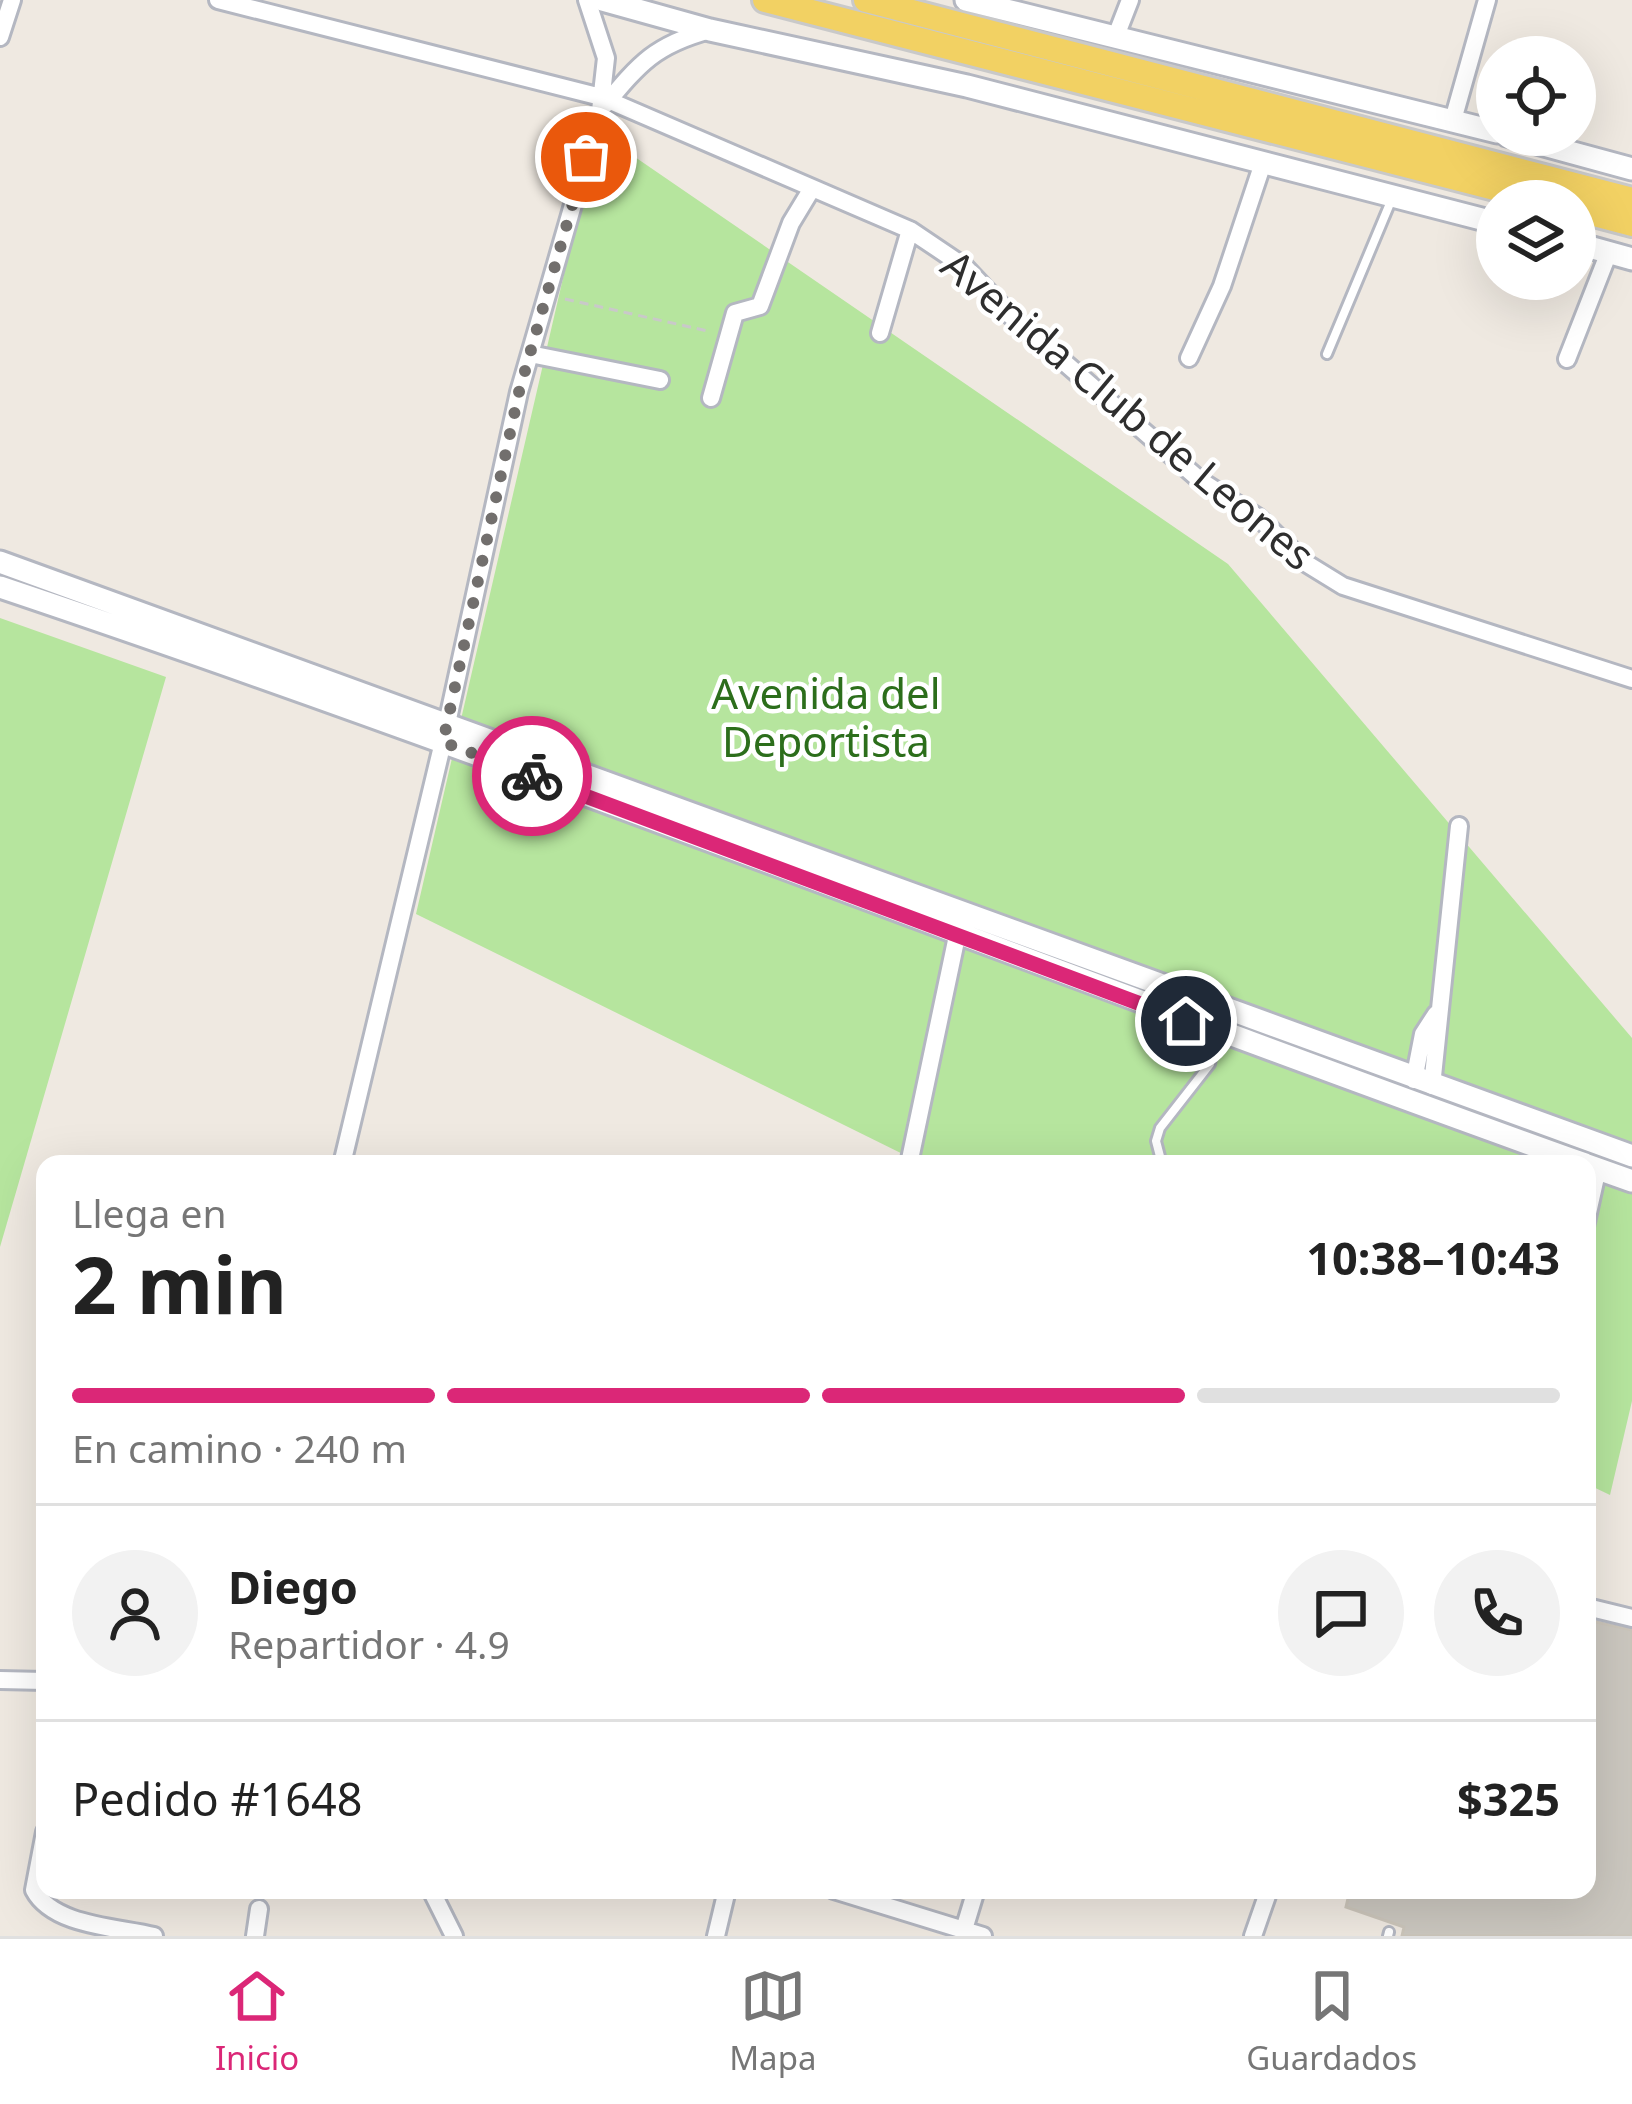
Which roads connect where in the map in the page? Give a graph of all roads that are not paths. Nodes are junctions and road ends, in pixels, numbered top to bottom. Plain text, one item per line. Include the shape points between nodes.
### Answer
1 (12, 0) edge
2 (218, 0) edge
3 (587, 0) edge
4 (602, 0) edge
5 (765, 0) edge
6 (866, 0) edge
7 (966, 0) edge
8 (1130, 0) edge
9 (1487, 0) edge
10 (710, 31) junction
11 (1116, 36) junction
12 (0, 37) edge
13 (604, 102) junction
14 (1453, 120) junction
15 (1476, 126) edge
16 (1584, 156) edge
17 (1263, 163) junction
18 (1632, 169) edge
19 (1476, 183) edge
20 (811, 190) junction
21 (1393, 196) junction
22 (1632, 200) edge
23 (1596, 215) edge
24 (1476, 218) edge
25 (1632, 224) edge
26 (910, 230) junction
27 (1596, 248) edge
28 (1610, 252) junction
29 (1632, 259) edge
30 (880, 332) dead end
31 (530, 354) junction
32 (1327, 354) dead end
33 (1189, 358) dead end
34 (1568, 359) dead end
35 (660, 380) dead end
36 (711, 398) dead end
37 (0, 562) edge
38 (0, 586) edge
39 (1632, 679) edge
40 (445, 732) junction
41 (1459, 826) dead end
42 (957, 936) junction
43 (1217, 1033) junction
44 (1423, 1083) junction
45 (344, 1155) edge
46 (911, 1155) edge
47 (1160, 1155) edge
48 (1561, 1155) edge
49 (1632, 1156) edge
50 (1596, 1168) edge
51 (1632, 1181) edge
52 (1596, 1608) edge
53 (1632, 1618) edge
54 (0, 1680) edge
55 (36, 1681) edge
56 (38, 1899) edge
57 (436, 1899) edge
58 (725, 1899) edge
59 (891, 1899) edge
60 (973, 1899) edge
61 (1266, 1899) edge
62 (259, 1909) dead end
63 (963, 1933) edge
64 (154, 1936) edge
65 (255, 1936) edge
66 (454, 1936) edge
67 (716, 1936) edge
68 (983, 1936) edge
69 (1253, 1936) edge

1 - 12 street
2 - 13 street, Avenida Club de Leones
3 - 13 street via 606,58
4 - 10 main road
5 - 19 main road
6 - 22 main road
7 - 11 main road
8 - 11 street
9 - 14 street
10 - 13 street via 670,41
10 - 17 main road via 967,86
11 - 14 main road
13 - 20 street, Avenida Club de Leones
13 - 31 street
14 - 15 main road
16 - 18 main road
17 - 21 main road
17 - 33 street
20 - 26 street, Avenida Club de Leones
20 - 36 street via 760,306 735,313
21 - 24 main road
21 - 32 lane
23 - 25 main road
26 - 30 street
26 - 39 street, Avenida Club de Leones via 965,267 1125,416 1304,562 1343,586
27 - 28 main road
28 - 29 main road
28 - 34 street
31 - 35 street
31 - 40 street
37 - 40 main road
38 - 40 main road
40 - 42 main road
40 - 44 main road
40 - 45 street
41 - 44 street
42 - 43 main road
42 - 46 street
43 - 47 lane via 1210,1064 1160,1128
43 - 48 main road
44 - 49 main road
50 - 51 main road
52 - 53 street
54 - 55 street
56 - 64 street via 58,1914
57 - 66 street
58 - 67 street
59 - 63 street
60 - 63 street
61 - 69 street
62 - 65 street
63 - 68 street

